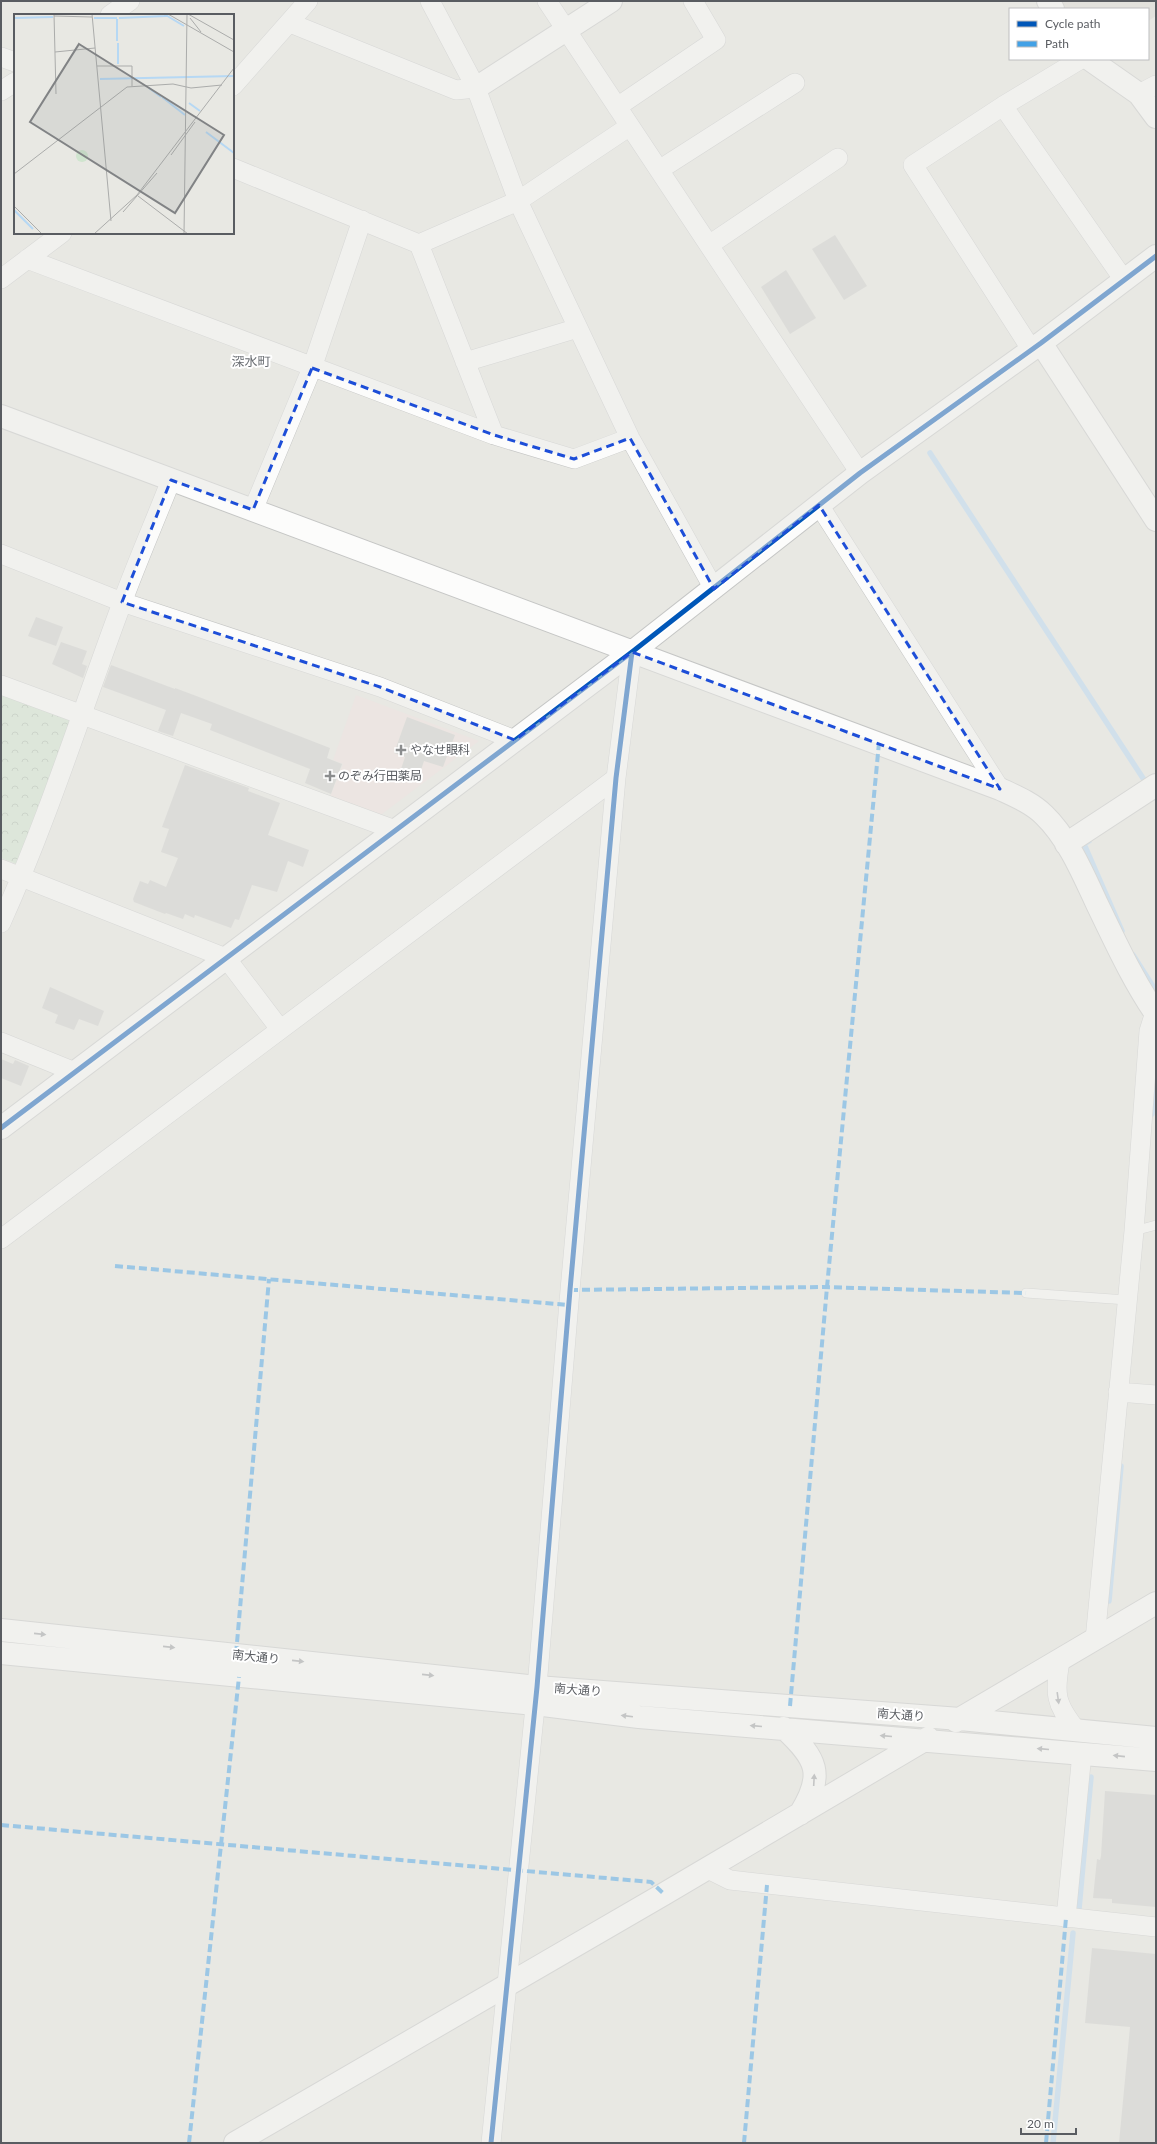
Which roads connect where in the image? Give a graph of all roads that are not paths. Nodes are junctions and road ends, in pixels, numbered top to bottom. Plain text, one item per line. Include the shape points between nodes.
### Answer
1 (130, 1) edge
2 (308, 1) edge
3 (430, 1) edge
4 (547, 1) edge
5 (611, 1) edge
6 (693, 1) edge
7 (111, 14) edge
8 (290, 22) junction
9 (567, 31) junction
10 (1, 56) edge
11 (1079, 60) edge
12 (1091, 60) edge
13 (14, 62) edge
14 (14, 83) edge
15 (795, 83) dead end
16 (234, 85) edge
17 (476, 88) junction
18 (1148, 89) edge
19 (1, 91) edge
20 (1003, 106) junction
21 (618, 107) junction
22 (1156, 117) edge
23 (630, 126) junction
24 (838, 158) dead end
25 (234, 168) edge
26 (659, 170) junction
27 (518, 201) junction
28 (362, 220) junction
29 (61, 234) edge
30 (419, 244) junction
31 (708, 245) junction
32 (1156, 256) edge
33 (27, 259) junction
34 (1, 279) edge
35 (1124, 280) junction
36 (578, 328) junction
37 (1036, 346) junction
38 (465, 362) junction
39 (312, 368) junction
40 (1, 416) edge
41 (494, 434) junction
42 (630, 438) junction
43 (860, 473) junction
44 (171, 480) junction
45 (819, 505) junction
46 (253, 510) junction
47 (1156, 520) edge
48 (1, 554) edge
49 (714, 589) junction
50 (122, 602) junction
51 (632, 652) junction
52 (1, 685) edge
53 (82, 715) junction
54 (515, 740) junction
55 (616, 778) junction
56 (1000, 789) junction
57 (1148, 791) edge
58 (395, 830) junction
59 (1066, 844) junction
60 (1, 869) edge
61 (22, 877) junction
62 (1, 923) edge
63 (226, 958) junction
64 (1155, 1013) edge
65 (280, 1029) junction
66 (1, 1042) edge
67 (76, 1072) junction
68 (1, 1128) edge
69 (1156, 1225) edge
70 (1134, 1231) junction
71 (1, 1239) edge
72 (1026, 1293) dead end
73 (1128, 1300) junction
74 (1118, 1392) junction
75 (1156, 1395) edge
76 (1156, 1603) edge
77 (1, 1630) edge
78 (1094, 1640) junction
79 (1, 1653) edge
80 (1060, 1660) junction
81 (536, 1695) junction
82 (960, 1719) junction
83 (784, 1728) junction
84 (1076, 1731) junction
85 (1156, 1738) edge
86 (925, 1740) junction
87 (1082, 1753) junction
88 (1156, 1760) edge
89 (799, 1815) junction
90 (708, 1869) junction
91 (1066, 1918) junction
92 (1156, 1927) edge
93 (506, 1987) junction
94 (235, 2143) edge
95 (491, 2143) edge

1 - 7 street
2 - 8 street
3 - 17 street
4 - 9 street
5 - 9 street
6 - 21 street via 716,40
8 - 16 street
8 - 17 street via 456,90
9 - 17 street
9 - 21 street
10 - 13 street
11 - 20 street
12 - 18 street
14 - 19 street
15 - 26 street
17 - 27 street
18 - 22 street
20 - 35 street
20 - 37 street via 913,165
21 - 23 street
23 - 26 street
23 - 27 street
24 - 31 street
25 - 28 street
26 - 31 street
27 - 30 street
27 - 36 street
28 - 30 street
28 - 39 street
29 - 33 street
30 - 38 street
31 - 43 street
32 - 35 street
33 - 34 street
33 - 39 street
35 - 37 street
36 - 38 street
36 - 42 street
37 - 43 street
37 - 47 street
38 - 41 street
39 - 41 street
39 - 46 street
40 - 44 street
41 - 42 street via 574,459
42 - 49 street
43 - 45 street
44 - 46 street
44 - 50 street
45 - 49 street
45 - 56 street
46 - 51 street
48 - 50 street
49 - 51 street
50 - 53 street
50 - 54 street via 380,687
51 - 54 street
51 - 55 street
51 - 56 street
52 - 53 street
53 - 58 street
53 - 61 street
54 - 58 street
55 - 65 street
55 - 81 street
56 - 59 street via 1024,800 1044,815
57 - 59 street
58 - 63 street
59 - 64 street via 1086,879 1127,967
60 - 61 street
61 - 62 street
61 - 63 street
63 - 65 street
63 - 67 street
64 - 70 street via 1149,1031
65 - 71 street
66 - 67 street
67 - 68 street
69 - 70 lane
70 - 73 street
72 - 73 lane
73 - 74 street
74 - 75 street
74 - 78 street
76 - 78 street
77 -> 81 street, 南大通り
78 - 80 street
79 - 81 street, 南大通り
80 - 82 street
80 -> 84 street via 1057,1681 1058,1704
81 - 82 street, 南大通り
83 -> 81 street, 南大通り via 639,1717
81 - 93 street
82 - 84 street, 南大通り
82 - 86 street
86 -> 83 street, 南大通り
89 -> 83 street via 812,1795 815,1778 811,1759 802,1745
84 - 85 street, 南大通り
87 -> 86 street, 南大通り
86 - 89 street
88 -> 87 street, 南大通り
87 - 91 street
89 - 90 street
90 - 91 street via 730,1880
90 - 93 street
91 - 92 street
93 - 94 street
93 - 95 street

